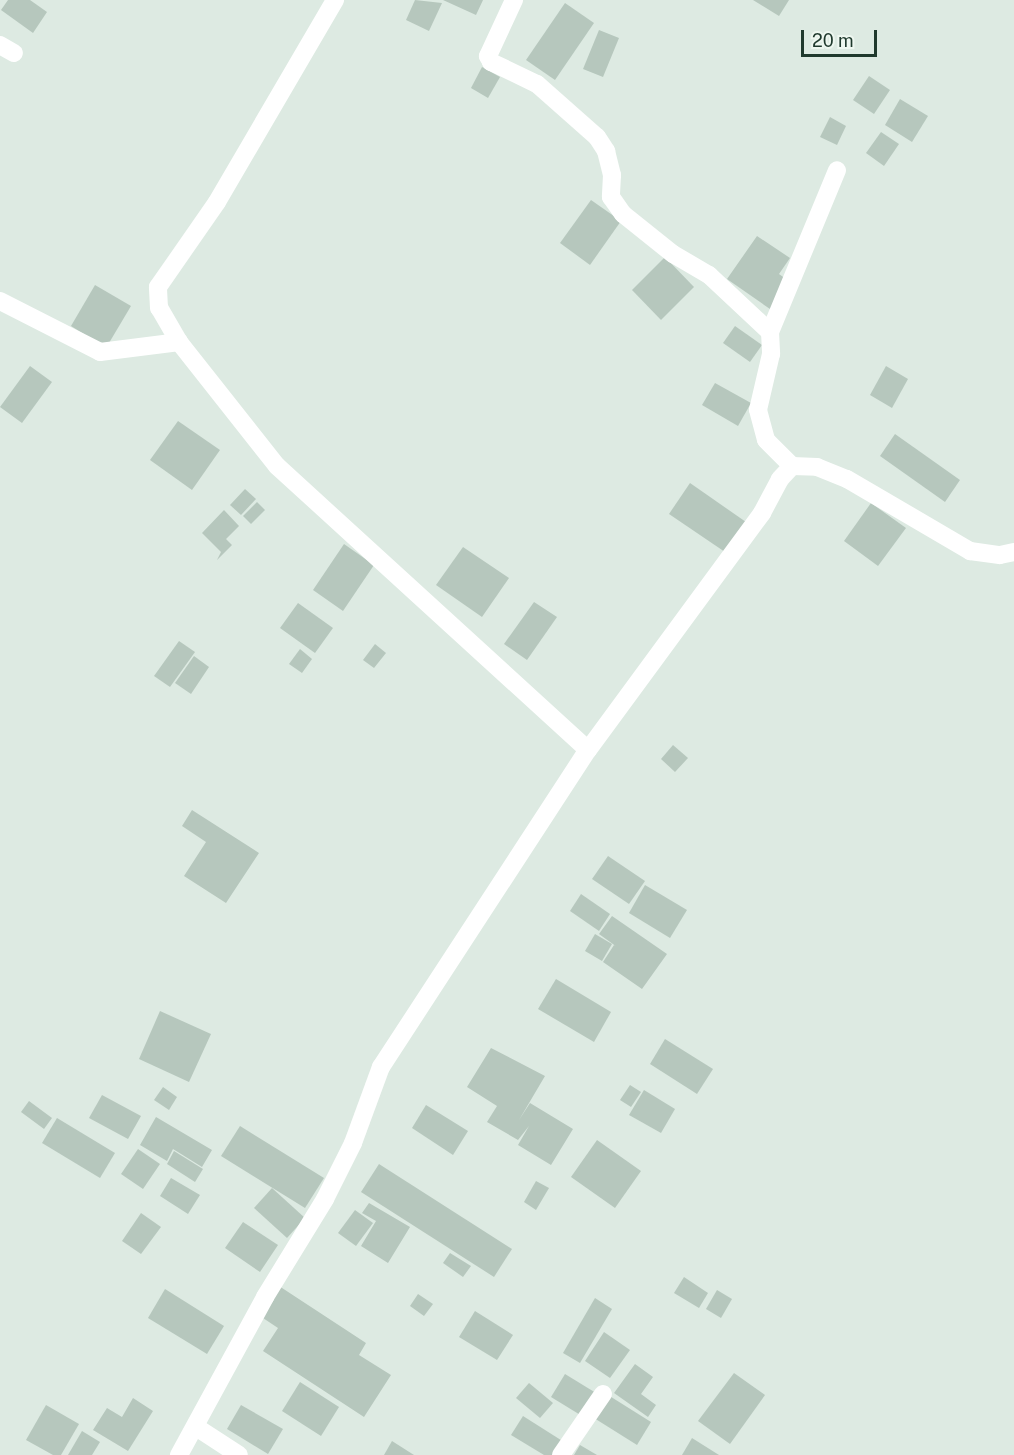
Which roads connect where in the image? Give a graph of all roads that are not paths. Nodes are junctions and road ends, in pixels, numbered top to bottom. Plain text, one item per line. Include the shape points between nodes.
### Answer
1 (335, 0) edge
2 (514, 0) edge
3 (837, 170) dead end
4 (0, 301) edge
5 (770, 332) junction
6 (179, 342) junction
7 (792, 466) junction
8 (1014, 552) edge
9 (588, 750) junction
10 (603, 1394) dead end
11 (196, 1427) junction
12 (179, 1455) edge
13 (239, 1455) edge
14 (561, 1455) edge

1 - 6 street via 217,202 159,287 159,308
2 - 5 street via 490,47 491,62 537,84 597,137 612,175 611,197 623,214 673,254 709,276
3 - 5 street
4 - 6 street via 100,352
5 - 7 street via 771,354 758,410 766,440
6 - 9 street via 277,466
7 - 8 street via 817,467 846,479 970,551 1000,555
7 - 9 street
9 - 11 street via 381,1067 353,1143 325,1199 265,1298
10 - 14 street
11 - 12 street
11 - 13 street

